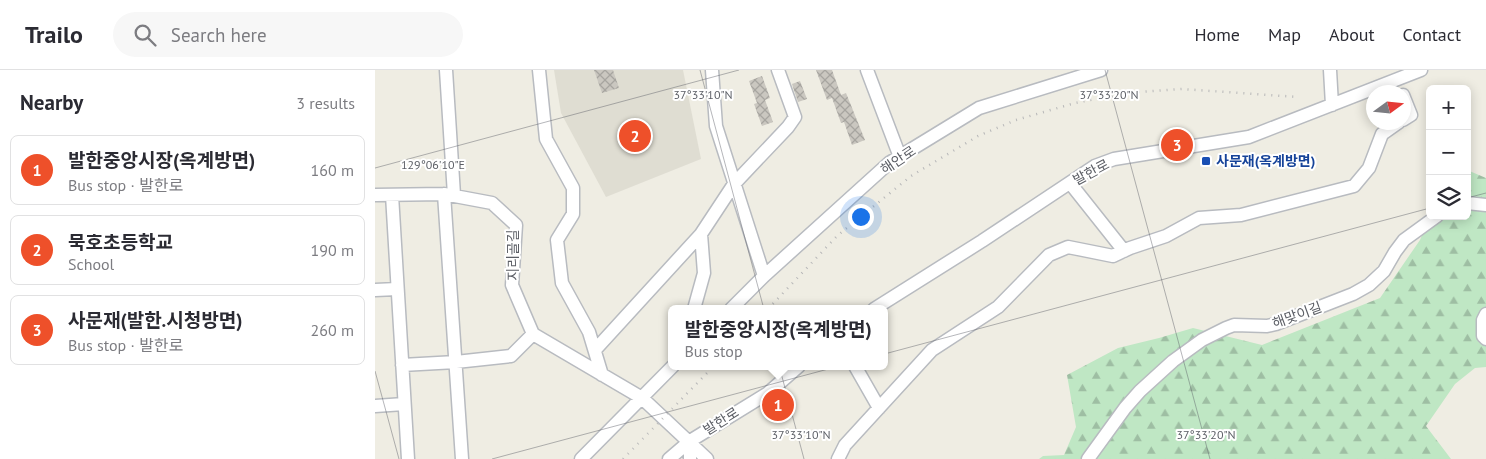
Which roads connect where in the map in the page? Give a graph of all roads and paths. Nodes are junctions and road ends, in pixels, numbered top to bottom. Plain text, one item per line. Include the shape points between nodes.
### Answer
1 (446, 70) edge
2 (539, 70) edge
3 (712, 70) edge
4 (778, 70) edge
5 (867, 70) edge
6 (1101, 70) edge
7 (1330, 70) edge
8 (1421, 70) edge
9 (1398, 78) junction
10 (1400, 85) edge
11 (1332, 106) junction
12 (1388, 130) edge
13 (900, 157) junction
14 (1070, 182) junction
15 (734, 184) junction
16 (375, 195) edge
17 (392, 195) junction
18 (449, 195) junction
19 (1471, 203) edge
20 (1486, 205) edge
21 (1432, 220) edge
22 (701, 234) junction
23 (1124, 251) junction
24 (764, 276) junction
25 (375, 290) edge
26 (397, 290) junction
27 (695, 305) edge
28 (735, 305) edge
29 (880, 305) edge
30 (1486, 314) edge
31 (533, 334) junction
32 (1486, 339) edge
33 (595, 350) junction
34 (456, 362) junction
35 (402, 365) junction
36 (669, 370) edge
37 (794, 370) edge
38 (857, 370) edge
39 (602, 375) junction
40 (642, 398) junction
41 (404, 404) junction
42 (375, 406) edge
43 (879, 408) junction
44 (689, 441) junction
45 (408, 459) edge
46 (462, 459) edge
47 (581, 459) edge
48 (669, 459) edge
49 (690, 459) edge
50 (707, 459) edge
51 (838, 459) edge
52 (1088, 459) edge

1 - 18 street
2 - 33 street via 546,139 573,188 573,214 557,240 562,283 589,332
3 - 15 street via 716,126
4 - 15 street via 795,117
5 - 13 street
6 - 13 street, 해안로 via 979,108
7 - 11 street
8 - 9 street, 발한로
9 - 10 street
9 - 11 street, 발한로
11 - 14 street, 발한로 via 1249,137 1114,159 1095,166
12 - 23 street via 1382,134 1369,168 1354,186 1241,215 1199,218 1166,236
13 - 24 street, 해안로 via 869,180
14 - 23 street
14 - 29 street, 발한로
15 - 22 street
15 - 24 street
16 - 17 street, 지리골길
17 - 18 street, 지리골길
17 - 26 street
18 - 31 street, 지리골길 via 492,203 516,225 512,285
18 - 34 street
19 - 20 street
21 - 52 street, 해맞이길 via 1404,240 1376,280 1353,294 1276,324 1234,326 1201,340 1140,391
22 - 27 street via 704,273
22 - 33 street
23 - 43 street via 1113,256 1068,247 1049,255 998,307 932,350
24 - 28 street, 해안로
25 - 26 street
26 - 35 street
30 - 32 street via 1483,336
31 - 34 street via 511,356
31 - 39 street
33 - 39 street
34 - 35 street
34 - 46 street
35 - 41 street
36 - 40 street
37 - 44 street, 발한로 via 768,393
38 - 43 street
39 - 40 street
40 - 44 street
40 - 47 street
41 - 42 street
41 - 45 street
43 - 51 street via 845,445
44 - 48 street, 발한로
44 - 49 street
44 - 50 street

